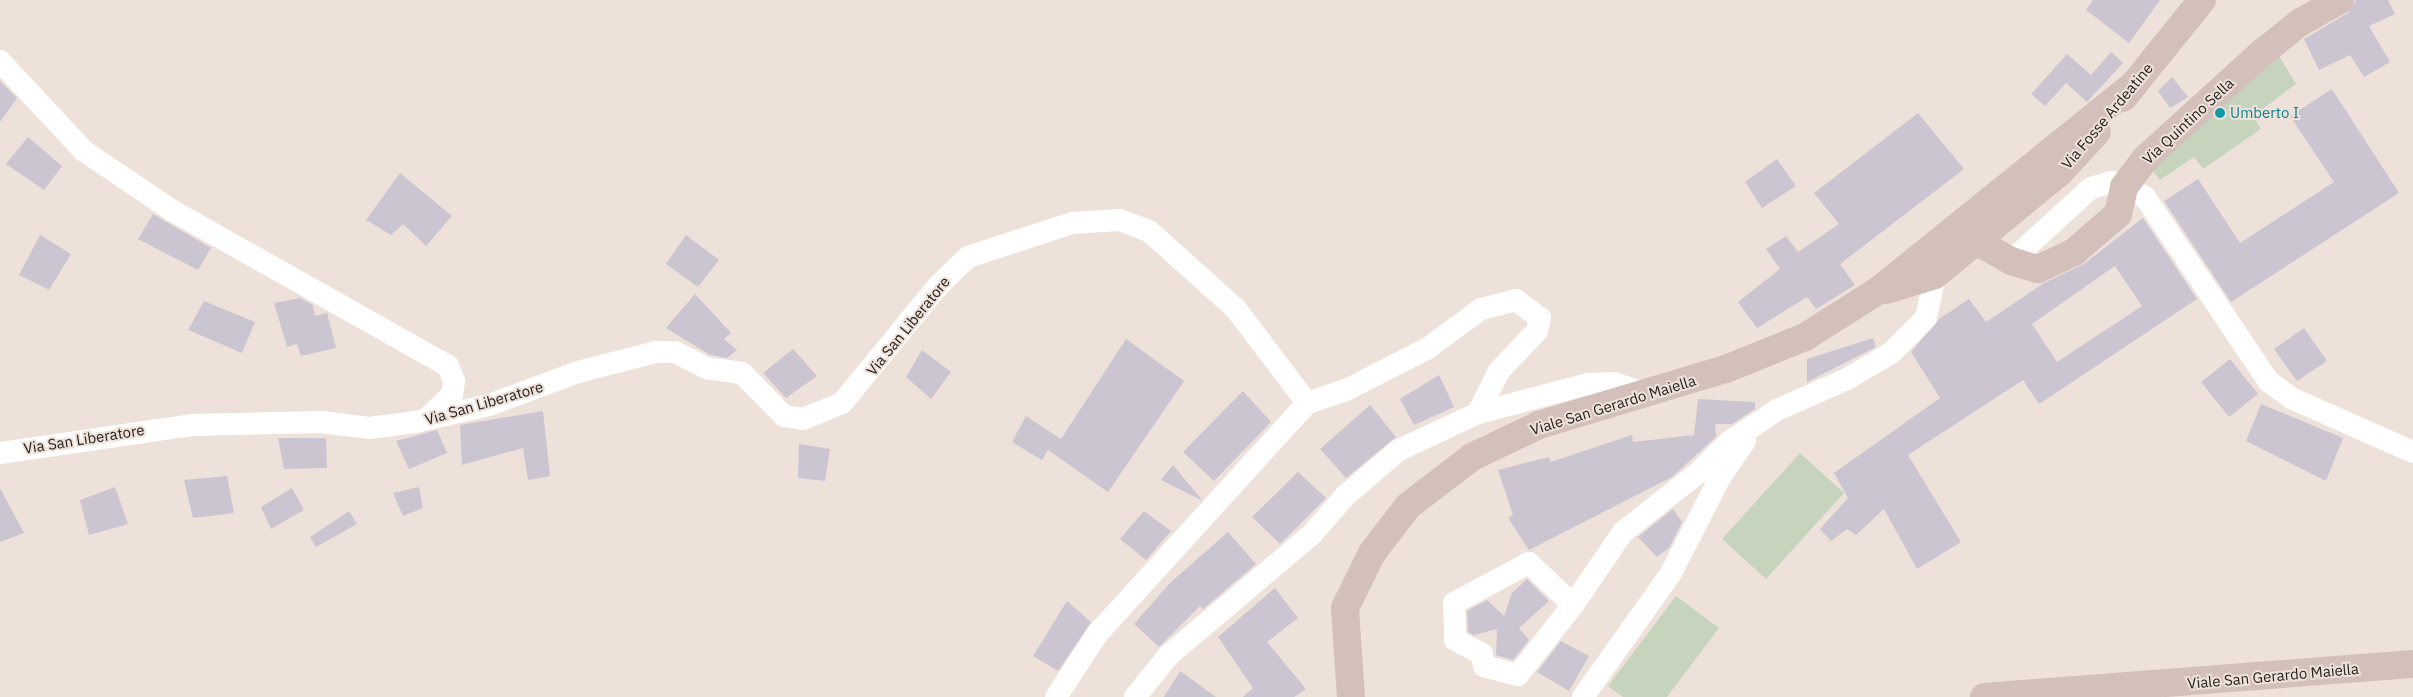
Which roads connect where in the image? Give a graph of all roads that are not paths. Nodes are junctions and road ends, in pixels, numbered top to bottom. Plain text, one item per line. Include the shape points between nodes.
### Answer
1 (2202, 0) edge
2 (2340, 0) edge
3 (0, 61) edge
4 (2134, 84) junction
5 (2124, 187) junction
6 (1978, 242) junction
7 (2011, 261) junction
8 (1935, 275) junction
9 (1879, 290) junction
10 (1650, 394) junction
11 (1307, 403) junction
12 (1478, 413) junction
13 (425, 420) junction
14 (1755, 427) junction
15 (2413, 452) edge
16 (0, 453) edge
17 (1573, 605) junction
18 (2413, 664) edge
19 (1056, 697) edge
20 (1136, 697) edge
21 (1352, 697) edge
22 (1583, 697) edge
23 (1984, 697) edge

1 - 4 main road, Via Fosse Ardeatine
2 - 5 main road, Via Quintino Sella via 2299,23 2262,53 2146,158
3 - 13 street via 84,151 173,211 448,366 454,381 452,395
4 - 6 main road, Via Fosse Ardeatine via 2061,171
4 - 9 main road
5 - 7 street via 2112,182 2091,188
5 - 7 main road, Via Quintino Sella via 2118,214 2074,252 2038,269
5 - 15 street via 2145,197 2268,381 2291,398
6 - 7 main road, Via Quintino Sella
6 - 8 main road, Via Fosse Ardeatine
8 - 9 main road, Viale San Gerardo Maiella via 1896,289
8 - 14 street via 1926,318 1891,353 1847,379 1777,410
9 - 10 main road, Viale San Gerardo Maiella via 1805,337
10 - 12 street via 1613,383 1588,384
10 - 21 main road, Viale San Gerardo Maiella via 1539,425 1472,458 1408,506 1372,554 1345,608
11 - 12 street via 1346,390 1428,348 1481,309 1516,300 1540,318 1537,331 1499,372
11 - 13 street, Via San Liberatore via 1236,309 1150,231 1120,220 1063,225 968,257 938,286 865,380 822,415 803,420 784,416 742,373 706,368 675,352 656,352 578,372 489,405
11 - 19 street via 1098,633
12 - 20 street via 1398,450 1345,496 1312,534 1169,655
13 - 16 street, Via San Liberatore via 369,428 322,422 193,425
14 - 17 street via 1729,442 1698,473 1623,532
14 - 22 street via 1719,479 1671,573
17 - 17 street via 1518,675 1484,666 1482,654 1454,640 1454,603 1529,563
18 - 23 main road, Viale San Gerardo Maiella

